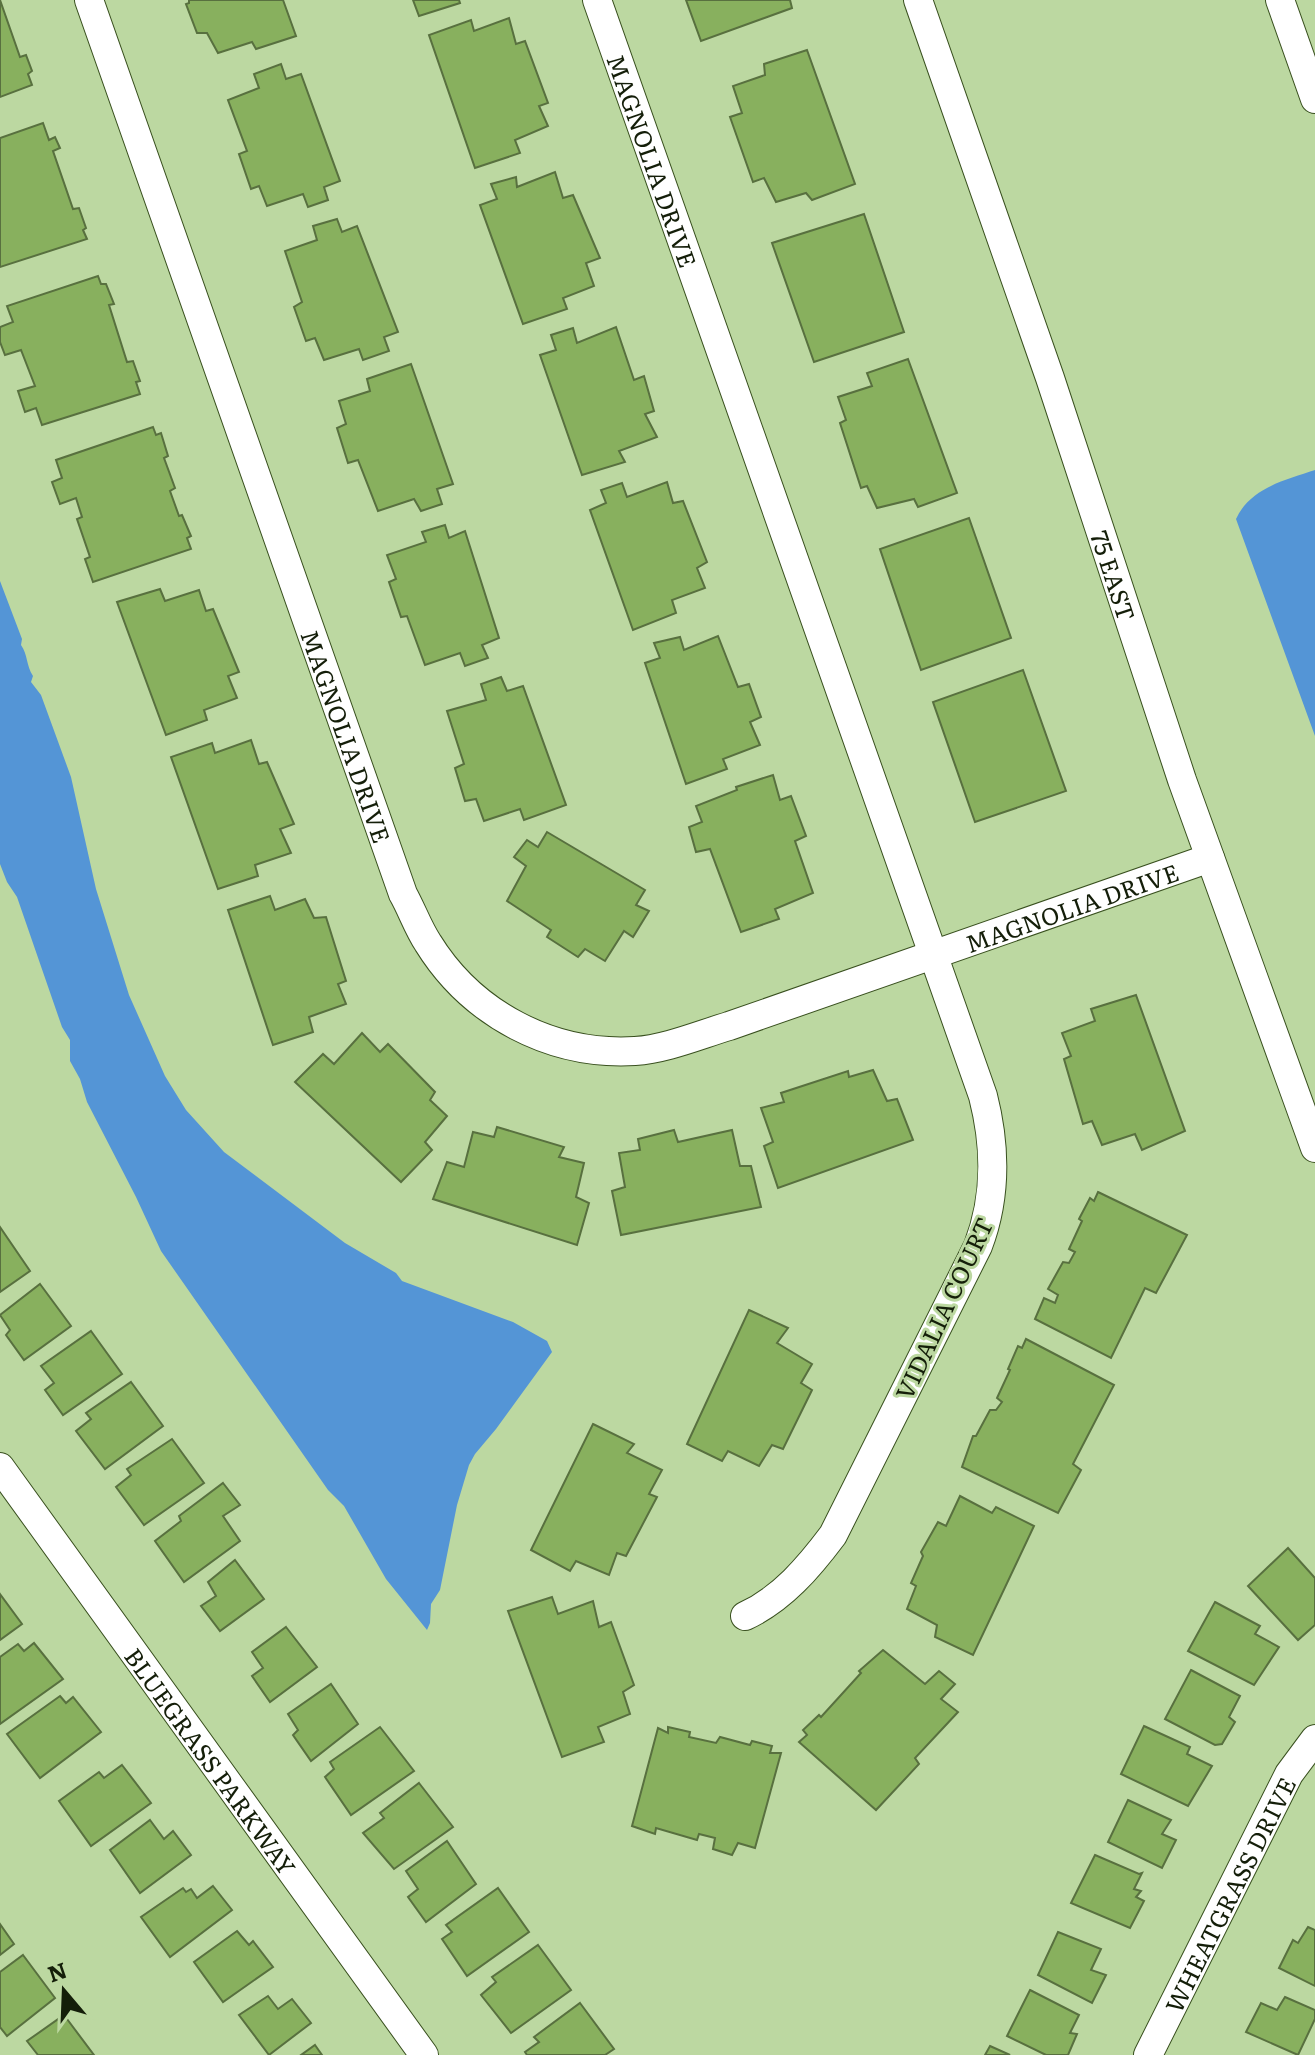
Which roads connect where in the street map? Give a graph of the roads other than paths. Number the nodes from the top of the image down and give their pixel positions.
1 (89, 0) edge
2 (597, 0) edge
3 (918, 0) edge
4 (1280, 0) edge
5 (1315, 99) edge
6 (1210, 858) junction
7 (933, 955) junction
8 (1315, 1148) edge
9 (0, 1467) edge
10 (745, 1616) dead end
11 (1315, 1739) edge
12 (424, 2055) edge
13 (1148, 2055) edge

1 - 7 street, MAGNOLIA DRIVE
2 - 7 street, MAGNOLIA DRIVE
3 - 6 street, 75 EAST
4 - 5 street
6 - 7 street, MAGNOLIA DRIVE
6 - 8 street, 75 EAST
7 - 10 street, VIDALIA COURT
9 - 12 street, BLUEGRASS PARKWAY
11 - 13 street, WHEATGRASS DRIVE

